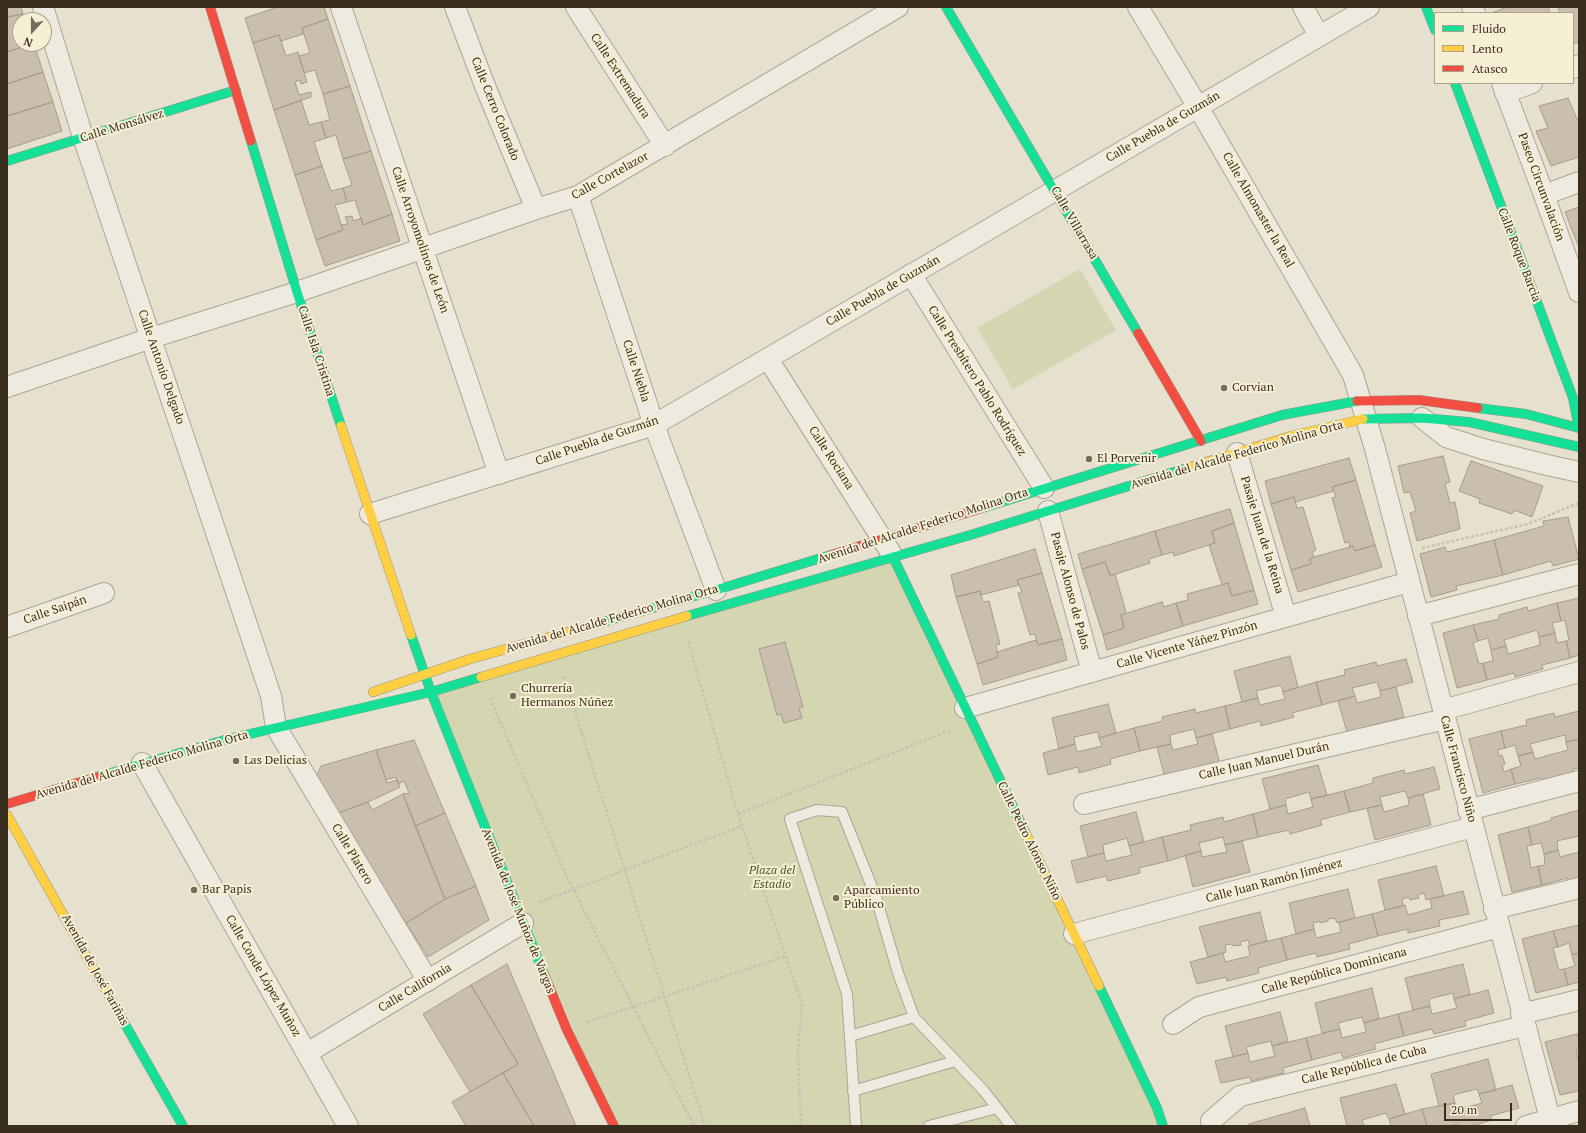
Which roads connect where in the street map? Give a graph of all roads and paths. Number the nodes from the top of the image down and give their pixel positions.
1 (43, 7) edge
2 (341, 7) edge
3 (455, 7) edge
4 (898, 7) edge
5 (946, 7) edge
6 (1138, 7) edge
7 (1303, 7) edge
8 (1369, 7) edge
9 (1426, 7) edge
10 (216, 9) edge
11 (583, 9) edge
12 (1434, 27) edge
13 (1319, 36) junction
14 (1455, 84) edge
15 (1526, 84) edge
16 (1504, 88) edge
17 (236, 90) junction
18 (1198, 107) junction
19 (83, 137) junction
20 (664, 146) junction
21 (7, 161) edge
22 (1579, 182) edge
23 (1055, 190) junction
24 (1544, 195) junction
25 (578, 196) junction
26 (536, 209) junction
27 (423, 249) junction
28 (910, 274) junction
29 (297, 292) junction
30 (1579, 292) edge
31 (151, 338) junction
32 (768, 358) junction
33 (7, 387) edge
34 (1364, 409) junction
35 (1422, 418) junction
36 (654, 425) junction
37 (1579, 428) edge
38 (1201, 441) junction
39 (1579, 447) edge
40 (1238, 453) junction
41 (1579, 472) edge
42 (499, 474) junction
43 (1044, 488) junction
44 (1579, 503) edge
45 (1048, 511) junction
46 (370, 514) junction
47 (883, 540) junction
48 (1422, 548) dead end
49 (893, 557) junction
50 (1579, 574) edge
51 (1409, 582) junction
52 (716, 590) junction
53 (104, 593) dead end
54 (1418, 616) junction
55 (1286, 617) junction
56 (7, 627) edge
57 (688, 641) dead end
58 (1092, 672) junction
59 (1579, 672) edge
60 (425, 675) junction
61 (564, 676) dead end
62 (431, 692) junction
63 (363, 696) dead end
64 (490, 698) dead end
65 (342, 704) dead end
66 (965, 708) junction
67 (1444, 714) junction
68 (276, 727) junction
69 (952, 730) dead end
70 (142, 763) junction
71 (1579, 781) edge
72 (7, 804) edge
73 (1084, 804) dead end
74 (738, 814) junction
75 (7, 815) edge
76 (1471, 818) junction
77 (742, 826) junction
78 (625, 870) junction
79 (1579, 888) edge
80 (574, 889) junction
81 (538, 902) dead end
82 (1497, 918) junction
83 (523, 923) junction
84 (1074, 934) junction
85 (786, 956) junction
86 (428, 981) junction
87 (665, 996) junction
88 (1579, 1000) edge
89 (634, 1007) junction
90 (914, 1016) junction
91 (1523, 1020) junction
92 (586, 1023) dead end
93 (1173, 1024) dead end
94 (850, 1036) junction
95 (307, 1053) junction
96 (955, 1061) junction
97 (853, 1091) junction
98 (997, 1108) junction
99 (1579, 1111) edge
100 (1550, 1119) junction
101 (1211, 1121) dead end
102 (183, 1126) edge
103 (348, 1126) edge
104 (614, 1126) edge
105 (694, 1126) edge
106 (705, 1126) edge
107 (802, 1126) edge
108 (856, 1126) edge
109 (929, 1126) edge
110 (1011, 1126) edge
111 (1163, 1126) edge
112 (1526, 1126) edge

1 - 19 street, Calle Antonio Delgado
2 - 27 street, Calle Arroyomolinos de León
3 - 26 street, Calle Cerro Colorado
4 - 20 street, Calle Cortelazor
5 - 23 street, Calle Villarrasa
6 - 18 street, Calle Almonaster la Real
7 - 13 street
8 - 13 street, Calle Puebla de Guzmán
9 - 12 street
10 - 17 street, Calle Isla Cristina
11 - 20 street, Calle Extremadura
13 - 18 street, Calle Puebla de Guzmán
14 - 37 street, Calle Roque Barcia
15 - 16 street
16 - 24 street, Paseo Circunvalación
17 - 19 street, Calle Monsálvez
17 - 29 street, Calle Isla Cristina
18 - 23 street, Calle Puebla de Guzmán
18 - 34 street, Calle Almonaster la Real
19 - 21 street, Calle Monsálvez
19 - 31 street, Calle Antonio Delgado
20 - 25 street, Calle Cortelazor
22 - 24 street
23 - 28 street, Calle Puebla de Guzmán
23 - 38 street, Calle Villarrasa
24 - 30 street, Paseo Circunvalación
25 - 26 street, Calle Cortelazor
25 - 36 street, Calle Niebla
26 - 27 street, Calle Cortelazor
27 - 29 street, Calle Cortelazor
27 - 42 street, Calle Arroyomolinos de León
28 - 32 street, Calle Puebla de Guzmán
28 - 43 street, Calle Presbítero Pablo Rodríguez
29 - 31 street, Calle Cortelazor
29 - 46 street, Calle Isla Cristina
31 - 33 street, Calle Cortelazor
31 - 68 street, Calle Antonio Delgado
32 - 36 street, Calle Puebla de Guzmán
32 - 47 street, Calle Rociana
34 - 35 street, Avenida del Alcalde Federico Molina Orta
34 - 37 street, Avenida del Alcalde Federico Molina Orta
34 - 38 street, Avenida del Alcalde Federico Molina Orta
34 - 40 street, Avenida del Alcalde Federico Molina Orta
34 - 51 street, Calle Francisco Niño
35 - 39 street, Avenida del Alcalde Federico Molina Orta
35 - 41 street
36 - 42 street, Calle Puebla de Guzmán
36 - 52 street, Calle Niebla
38 - 43 street, Avenida del Alcalde Federico Molina Orta
40 - 45 street, Avenida del Alcalde Federico Molina Orta
40 - 55 street, Pasaje Juan de la Reina
42 - 46 street, Calle Puebla de Guzmán
43 - 47 street, Avenida del Alcalde Federico Molina Orta
44 - 48 path
45 - 49 street, Avenida del Alcalde Federico Molina Orta
45 - 58 street, Pasaje Alonso de Palos
46 - 60 street, Calle Isla Cristina
47 - 49 street, Calle Rociana
47 - 52 street, Avenida del Alcalde Federico Molina Orta
49 - 62 street, Avenida del Alcalde Federico Molina Orta
49 - 66 street, Calle Pedro Alonso Niño
50 - 54 street
51 - 54 street, Calle Francisco Niño
51 - 55 street, Calle Vicente Yáñez Pinzón
52 - 60 street, Avenida del Alcalde Federico Molina Orta
53 - 56 street, Calle Saipán
54 - 67 street, Calle Francisco Niño
55 - 58 street, Calle Vicente Yáñez Pinzón
57 - 74 path
58 - 66 street, Calle Vicente Yáñez Pinzón
59 - 67 street, Calle Juan Manuel Durán
60 - 62 street, Calle Isla Cristina
60 - 63 street, Avenida del Alcalde Federico Molina Orta
61 - 78 path
62 - 68 street, Avenida del Alcalde Federico Molina Orta
62 - 83 street, Avenida de José Muñoz de Vargas
64 - 80 path
65 - 68 street, Avenida del Alcalde Federico Molina Orta
66 - 84 street, Calle Pedro Alonso Niño
67 - 73 street, Calle Juan Manuel Durán
67 - 76 street, Calle Francisco Niño
68 - 70 street, Avenida del Alcalde Federico Molina Orta
68 - 86 street, Calle Platero
69 - 74 path
70 - 72 street, Avenida del Alcalde Federico Molina Orta
70 - 95 street, Calle Conde López Muñoz
71 - 76 street, Calle Juan Ramón Jiménez
74 - 77 path
75 - 102 street, Avenida de José Fariñas
76 - 82 street, Calle Francisco Niño
76 - 84 street, Calle Juan Ramón Jiménez
77 - 78 path
77 - 85 path
78 - 80 path
78 - 87 path
79 - 82 street, Calle República Dominicana
80 - 81 path
80 - 89 path
82 - 91 street, Calle Francisco Niño
82 - 93 street, Calle República Dominicana
83 - 86 street, Calle California
83 - 104 street, Avenida de José Muñoz de Vargas
84 - 111 street, Calle Pedro Alonso Niño
85 - 87 path
85 - 107 path
86 - 95 street, Calle California
87 - 89 path
87 - 106 path
88 - 91 street, Calle República de Cuba
89 - 92 path
89 - 105 path
90 - 94 lane
90 - 94 lane
90 - 96 lane
91 - 100 street, Calle Francisco Niño
91 - 101 street, Calle República de Cuba
94 - 97 lane
95 - 103 street, Calle Conde López Muñoz
96 - 97 lane
96 - 98 lane
97 - 108 lane
98 - 109 lane
98 - 110 lane
99 - 100 street
100 - 112 street

